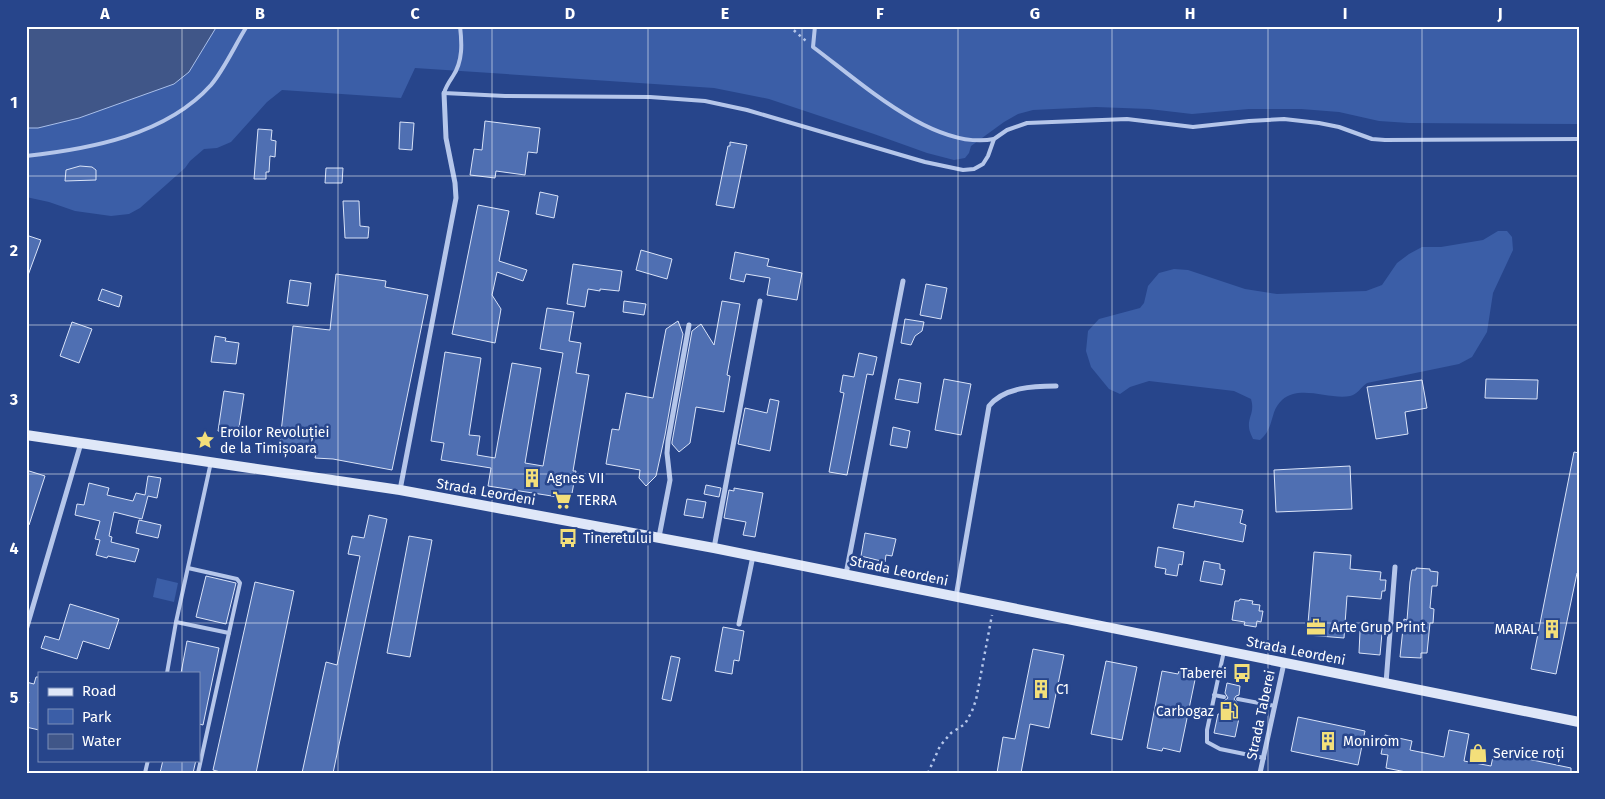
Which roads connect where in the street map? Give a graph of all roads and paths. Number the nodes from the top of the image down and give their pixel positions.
1 (247, 26) edge
2 (460, 26) edge
3 (789, 26) edge
4 (815, 26) edge
5 (813, 46) junction
6 (444, 93) junction
7 (994, 139) junction
8 (1579, 139) edge
9 (26, 156) edge
10 (903, 281) dead end
11 (760, 301) dead end
12 (689, 325) dead end
13 (1056, 386) dead end
14 (26, 435) edge
15 (80, 443) junction
16 (211, 462) junction
17 (400, 490) junction
18 (659, 537) junction
19 (714, 548) junction
20 (753, 556) junction
21 (1395, 566) dead end
22 (188, 568) junction
23 (846, 574) junction
24 (956, 597) junction
25 (994, 604) junction
26 (176, 622) junction
27 (739, 624) dead end
28 (26, 630) edge
29 (229, 633) junction
30 (1224, 651) junction
31 (1284, 663) junction
32 (167, 672) edge
33 (1386, 683) junction
34 (1214, 695) junction
35 (1224, 697) dead end
36 (1238, 700) dead end
37 (1275, 706) junction
38 (1579, 722) edge
39 (1264, 758) junction
40 (198, 773) edge
41 (928, 773) edge
42 (1260, 773) edge

1 - 9 lane
2 - 6 lane
3 - 5 path
4 - 5 lane
5 - 7 lane
6 - 7 lane
6 - 17 street
7 - 8 lane
10 - 23 street
11 - 19 street
12 - 18 street
13 - 24 street
14 - 15 main road, Strada Leordeni
15 - 16 main road, Strada Leordeni
15 - 28 street
16 - 17 main road, Strada Leordeni
16 - 22 lane
17 - 18 main road, Strada Leordeni
18 - 19 main road, Strada Leordeni
19 - 20 main road, Strada Leordeni
20 - 23 main road, Strada Leordeni
20 - 27 street
21 - 33 street
22 - 26 lane
22 - 29 lane
23 - 24 main road, Strada Leordeni
24 - 25 main road, Strada Leordeni
25 - 30 main road, Strada Leordeni
25 - 41 path
26 - 29 lane
26 - 32 lane
29 - 40 lane
30 - 31 main road, Strada Leordeni
30 - 34 lane
31 - 33 main road, Strada Leordeni
31 - 37 street, Strada Taberei
33 - 38 main road, Strada Leordeni
34 - 35 lane
34 - 39 lane
36 - 37 lane
37 - 39 street, Strada Taberei
39 - 42 street, Strada Taberei

